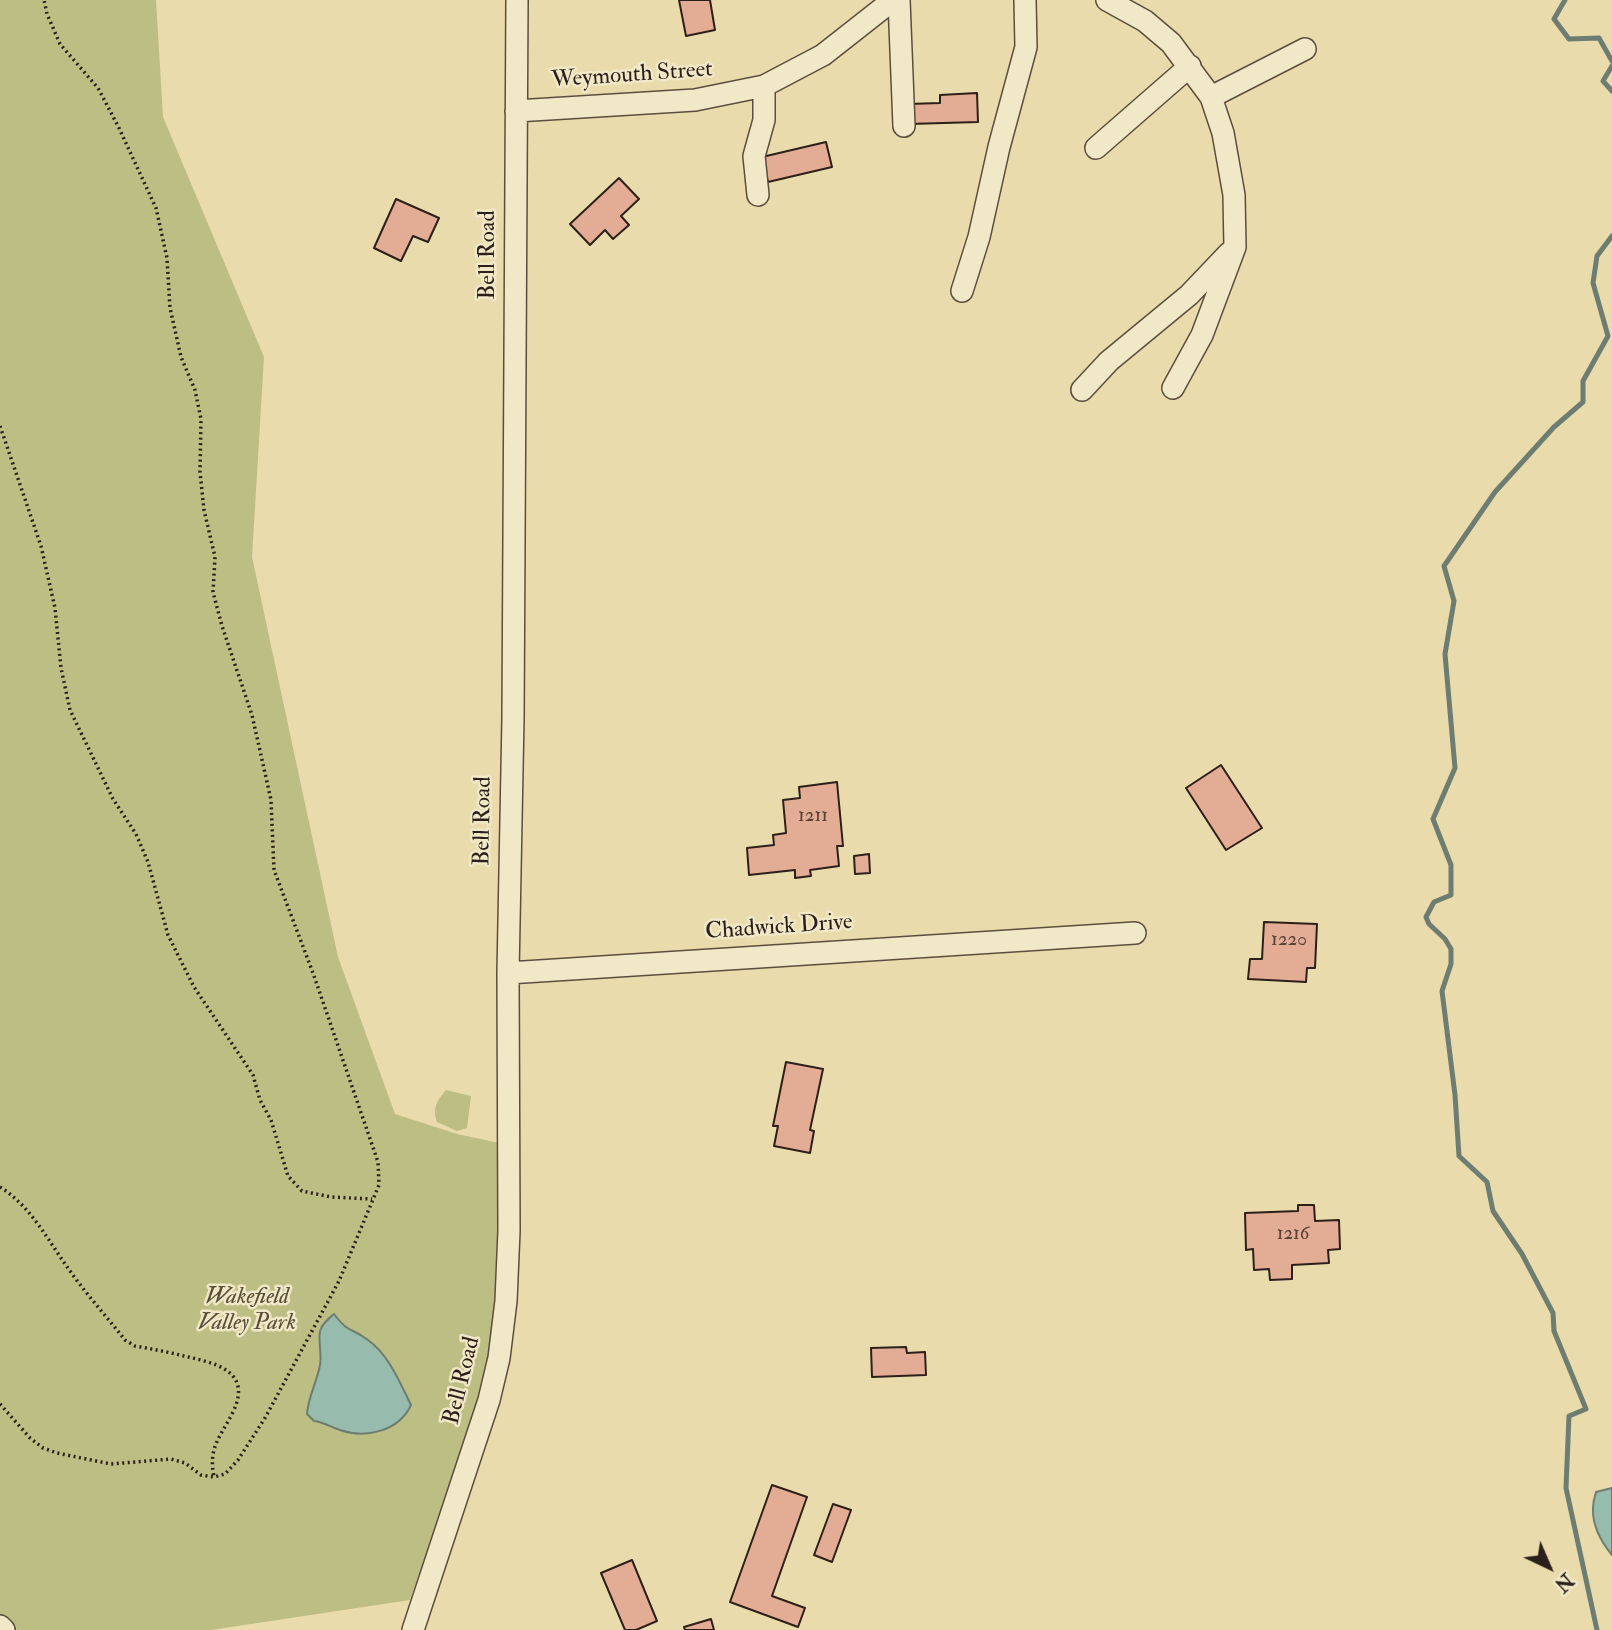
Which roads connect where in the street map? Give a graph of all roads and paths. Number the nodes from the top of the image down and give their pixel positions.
1 (44, 0) edge
2 (517, 0) edge
3 (893, 0) edge
4 (899, 0) edge
5 (1025, 0) edge
6 (1107, 0) edge
7 (1305, 49) dead end
8 (1190, 66) junction
9 (764, 86) junction
10 (1211, 97) junction
11 (516, 111) junction
12 (904, 126) dead end
13 (1096, 148) dead end
14 (758, 195) dead end
15 (1235, 247) junction
16 (962, 291) dead end
17 (1173, 388) dead end
18 (1082, 390) dead end
19 (0, 426) edge
20 (1135, 933) dead end
21 (508, 973) junction
22 (0, 1187) edge
23 (372, 1199) junction
24 (0, 1404) edge
25 (214, 1477) junction
26 (413, 1630) edge

1 - 23 path
2 - 11 street, Bell Road
3 - 9 street, Weymouth Street
4 - 12 street
5 - 16 street
6 - 8 street
7 - 10 street
8 - 10 street
8 - 13 street
9 - 11 street, Weymouth Street
9 - 14 street
10 - 15 street
11 - 21 street, Bell Road
15 - 17 street
15 - 18 street
19 - 23 path
20 - 21 street, Chadwick Drive
21 - 26 street, Bell Road
22 - 25 path
23 - 25 path
24 - 25 path

